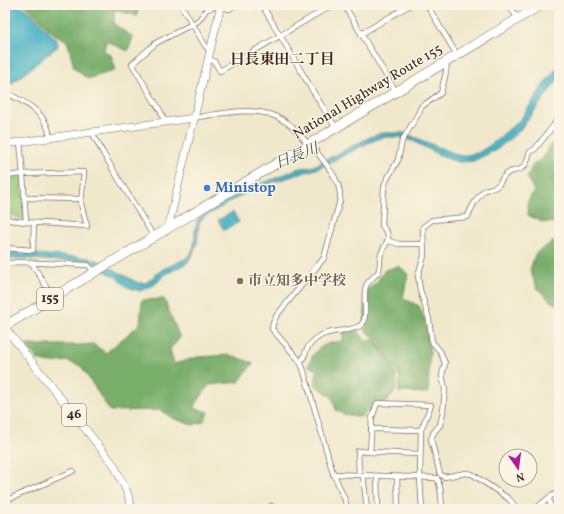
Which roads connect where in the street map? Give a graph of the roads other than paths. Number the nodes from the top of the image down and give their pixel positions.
1 (181, 5) edge
2 (234, 5) edge
3 (262, 5) edge
4 (332, 5) edge
5 (344, 5) edge
6 (410, 5) edge
7 (426, 5) edge
8 (510, 5) edge
9 (541, 5) edge
10 (221, 6) edge
11 (518, 19) junction
12 (192, 25) junction
13 (361, 34) junction
14 (280, 35) junction
15 (210, 50) junction
16 (457, 55) junction
17 (208, 59) junction
18 (447, 61) junction
19 (5, 92) edge
20 (396, 92) junction
21 (559, 116) edge
22 (194, 118) junction
23 (164, 121) junction
24 (336, 128) junction
25 (92, 132) junction
26 (50, 138) junction
27 (20, 142) junction
28 (310, 143) junction
29 (5, 144) edge
30 (23, 174) junction
31 (5, 176) edge
32 (24, 198) junction
33 (81, 199) junction
34 (5, 216) edge
35 (26, 222) junction
36 (34, 223) junction
37 (168, 228) junction
38 (154, 237) junction
39 (389, 241) junction
40 (423, 244) junction
41 (5, 248) edge
42 (31, 262) junction
43 (5, 264) edge
44 (95, 272) junction
45 (53, 297) junction
46 (5, 327) edge
47 (300, 362) junction
48 (371, 428) junction
49 (421, 430) junction
50 (370, 452) junction
51 (420, 454) junction
52 (73, 471) dead end
53 (334, 474) junction
54 (361, 475) junction
55 (377, 476) junction
56 (397, 477) junction
57 (420, 478) junction
58 (559, 493) edge
59 (548, 499) junction
60 (5, 500) edge
61 (398, 508) edge
62 (132, 509) edge
63 (347, 509) edge
64 (367, 509) edge
65 (378, 509) edge
66 (384, 509) edge
67 (422, 509) edge
68 (442, 509) edge
69 (518, 509) edge
70 (535, 509) edge
71 (551, 509) edge

1 - 12 street
2 - 10 street
3 - 14 street
4 - 14 street
5 - 13 street
6 - 13 street
7 - 16 street
8 - 11 street
9 - 11 highway, National Highway Route 155 / 155
10 - 12 street
10 - 15 street
11 - 16 highway, National Highway Route 155 / 155
12 - 15 street
12 - 23 street
13 - 20 street
14 - 17 street
14 - 24 street
15 - 17 street
16 - 18 highway, National Highway Route 155 / 155
17 - 22 street
18 - 20 highway, National Highway Route 155 / 155
18 - 39 street
19 - 26 street
20 - 24 highway, National Highway Route 155 / 155
21 - 40 street
22 - 23 street
22 - 28 street
22 - 37 street
23 - 25 street
24 - 28 highway, National Highway Route 155 / 155
25 - 26 street
25 - 38 street
26 - 27 street
27 - 29 street
27 - 30 street
28 - 37 highway, National Highway Route 155 / 155
28 - 47 street
30 - 31 street
30 - 32 street
30 - 33 street
32 - 33 street
32 - 35 street
33 - 36 street
34 - 35 street
35 - 36 street
36 - 41 street
37 - 38 highway, National Highway Route 155 / 155
38 - 44 highway, National Highway Route 155 / 155
39 - 40 street
39 - 47 street
40 - 69 street
42 - 43 street
42 - 44 street
42 - 45 street
44 - 45 highway, National Highway Route 155 / 155
45 - 46 highway, National Highway Route 155 / 155
46 - 62 street, 46
47 - 53 street
48 - 49 street
48 - 49 street
48 - 50 street
49 - 51 street
50 - 51 street
50 - 54 street
51 - 57 street
52 - 60 street
53 - 54 street
53 - 63 street
54 - 55 street
54 - 64 street
55 - 56 street
55 - 65 street
56 - 57 street
56 - 61 street
57 - 67 street
57 - 68 street
58 - 59 street
59 - 70 street
59 - 71 street
61 - 66 street

